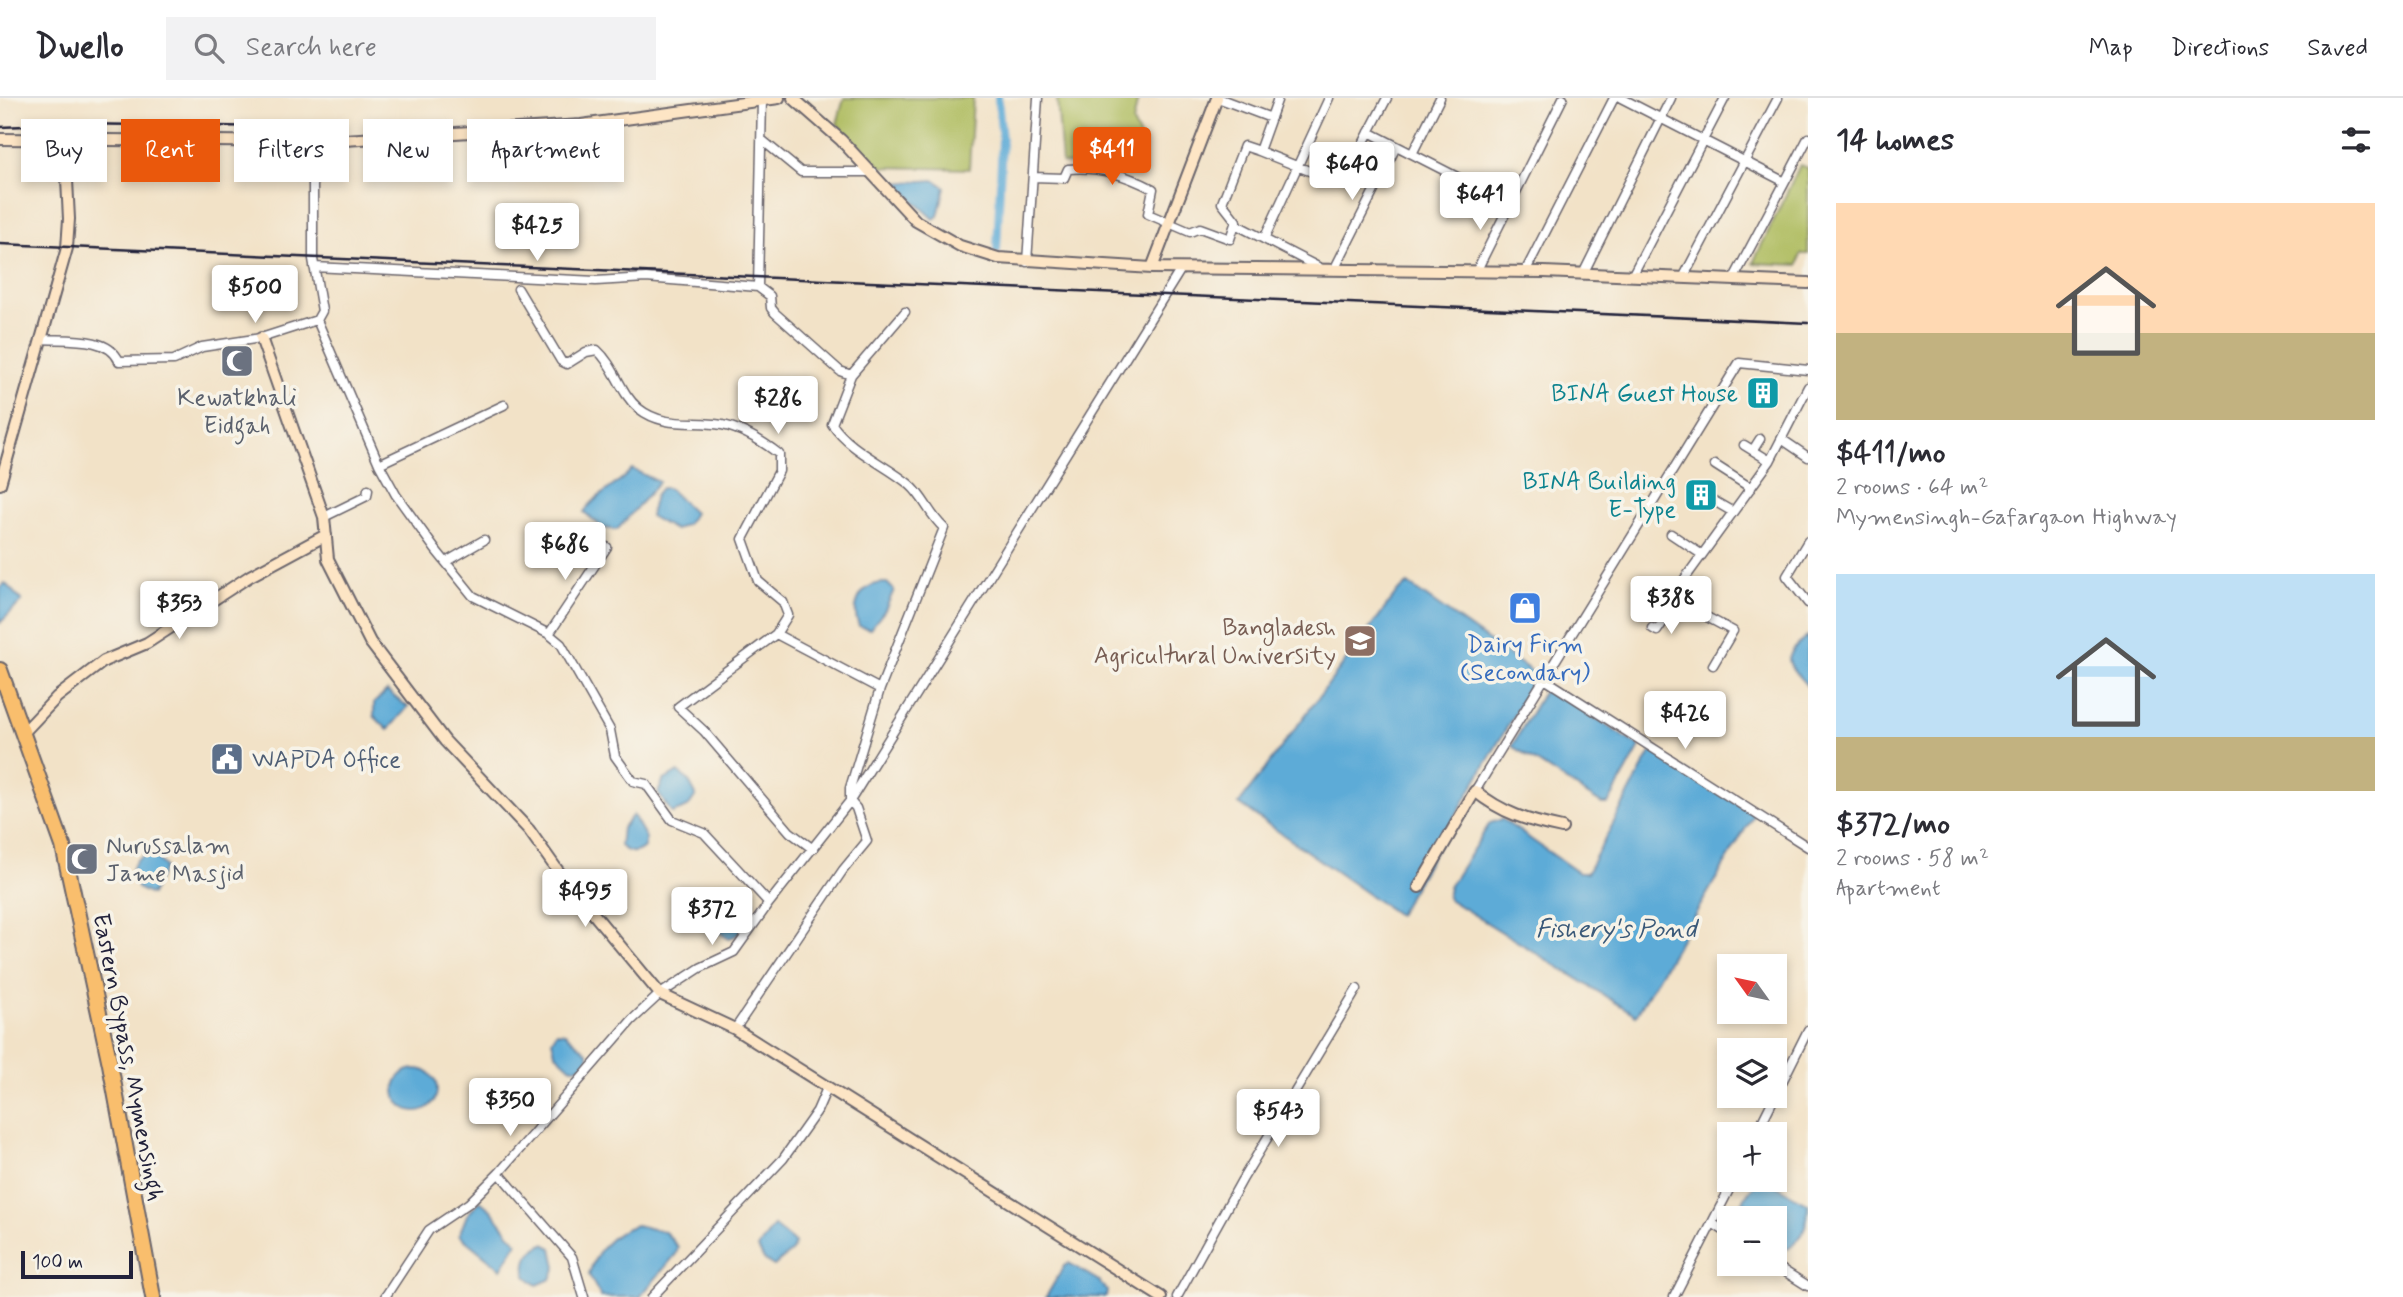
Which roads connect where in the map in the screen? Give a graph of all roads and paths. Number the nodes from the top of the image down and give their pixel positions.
1 (779, 98) edge
2 (793, 98) edge
3 (1038, 98) edge
4 (1217, 98) edge
5 (1278, 98) edge
6 (1329, 98) edge
7 (1387, 98) edge
8 (1440, 98) edge
9 (1563, 98) edge
10 (1614, 98) edge
11 (1621, 98) edge
12 (1671, 98) edge
13 (1725, 98) edge
14 (1778, 98) edge
15 (762, 100) junction
16 (1271, 118) junction
17 (1660, 118) junction
18 (1369, 132) junction
19 (1808, 138) edge
20 (0, 139) edge
21 (1703, 139) junction
22 (21, 140) edge
23 (349, 140) edge
24 (762, 140) junction
25 (107, 141) edge
26 (234, 142) edge
27 (1396, 147) junction
28 (1259, 151) junction
29 (1412, 155) junction
30 (1747, 162) junction
31 (1297, 166) junction
32 (873, 172) junction
33 (1033, 177) junction
34 (67, 182) edge
35 (311, 182) edge
36 (1785, 182) junction
37 (1510, 204) junction
38 (1169, 223) junction
39 (1235, 223) junction
40 (1264, 239) junction
41 (1027, 262) junction
42 (314, 267) junction
43 (1152, 268) junction
44 (1181, 269) junction
45 (1329, 270) junction
46 (1476, 272) junction
47 (1525, 272) junction
48 (1583, 274) junction
49 (1632, 276) junction
50 (1684, 278) junction
51 (1733, 280) junction
52 (1808, 284) edge
53 (758, 287) junction
54 (519, 289) dead end
55 (905, 312) dead end
56 (317, 320) junction
57 (261, 338) junction
58 (40, 339) junction
59 (1808, 370) edge
60 (851, 375) junction
61 (1808, 387) edge
62 (504, 405) dead end
63 (1760, 439) dead end
64 (1783, 440) junction
65 (1744, 445) dead end
66 (1753, 450) junction
67 (1808, 457) edge
68 (1770, 461) junction
69 (379, 464) junction
70 (1715, 465) dead end
71 (0, 484) edge
72 (1751, 488) junction
73 (368, 490) dead end
74 (1709, 498) dead end
75 (1733, 512) junction
76 (324, 517) junction
77 (1671, 534) dead end
78 (326, 535) junction
79 (484, 540) dead end
80 (1808, 541) edge
81 (607, 547) dead end
82 (1702, 554) junction
83 (446, 562) junction
84 (1677, 601) junction
85 (1808, 603) edge
86 (1653, 628) dead end
87 (549, 634) junction
88 (776, 634) junction
89 (1713, 665) dead end
90 (0, 670) edge
91 (1546, 680) junction
92 (880, 689) junction
93 (23, 733) junction
94 (1475, 791) junction
95 (850, 800) junction
96 (1562, 828) dead end
97 (1808, 847) edge
98 (813, 849) junction
99 (1419, 887) dead end
100 (769, 903) junction
101 (1357, 989) dead end
102 (660, 994) junction
103 (735, 1029) junction
104 (1808, 1030) edge
105 (827, 1088) junction
106 (1762, 1122) edge
107 (499, 1173) junction
108 (1728, 1192) edge
109 (1712, 1223) junction
110 (1717, 1226) edge
111 (1787, 1273) edge
112 (1808, 1286) edge
113 (153, 1297) edge
114 (386, 1297) edge
115 (584, 1297) edge
116 (652, 1297) edge
117 (1161, 1297) edge
118 (1177, 1297) edge
119 (1674, 1297) edge

1 - 15 street
2 - 32 street
3 - 33 street
4 - 16 street
4 - 38 street
5 - 16 street
6 - 31 street
7 - 18 street
8 - 29 street
9 - 37 street
10 - 47 street
11 - 17 street
12 - 17 street
13 - 21 street
14 - 30 street
15 - 23 street
15 - 24 street
16 - 28 street
17 - 21 street
17 - 48 street
18 - 27 street
18 - 31 street
19 - 36 street
20 - 22 street
21 - 30 street
21 - 49 street
24 - 32 street
24 - 53 street
25 - 26 street
27 - 29 street
27 - 45 street
28 - 31 street
28 - 39 street
29 - 37 street
30 - 36 street
30 - 50 street
31 - 40 street
32 - 41 street
33 - 38 street
33 - 41 street
34 - 58 street
35 - 42 street
36 - 51 street
37 - 46 street
38 - 39 street
38 - 43 street
39 - 40 street
40 - 45 street
41 - 43 street
42 - 53 street
42 - 56 street
43 - 44 street
44 - 45 street
44 - 95 street
45 - 46 street
46 - 47 street
47 - 48 street
48 - 49 street
49 - 50 street
50 - 51 street
51 - 52 street
53 - 60 street
54 - 88 street
55 - 60 street
56 - 57 street
56 - 69 street
57 - 58 street
57 - 76 street
58 - 71 street
59 - 91 street
60 - 92 street
61 - 64 street
62 - 69 street
63 - 66 street
64 - 67 street
64 - 68 street
65 - 66 street
66 - 68 street
68 - 72 street
69 - 83 street
70 - 72 street
72 - 75 street
73 - 76 street
74 - 75 street
75 - 82 street
76 - 78 street
77 - 82 street
78 - 93 street
78 - 102 street
79 - 83 street
80 - 85 street
81 - 87 street
82 - 84 street
83 - 87 street
84 - 86 street
84 - 89 street
87 - 100 street
88 - 92 street
88 - 98 street
90 - 93 highway, Eastern Bypass, Mymensingh
91 - 94 street
91 - 97 street
92 - 95 street
93 - 113 highway, Eastern Bypass, Mymensingh
94 - 96 street
94 - 99 street
95 - 98 street
95 - 103 street
98 - 100 street
100 - 102 street
101 - 118 street
102 - 103 street
102 - 107 street
103 - 105 street
104 - 106 street
105 - 116 street
105 - 117 street
107 - 114 street
107 - 115 street
108 - 109 street
109 - 110 street
109 - 119 street
111 - 112 street

